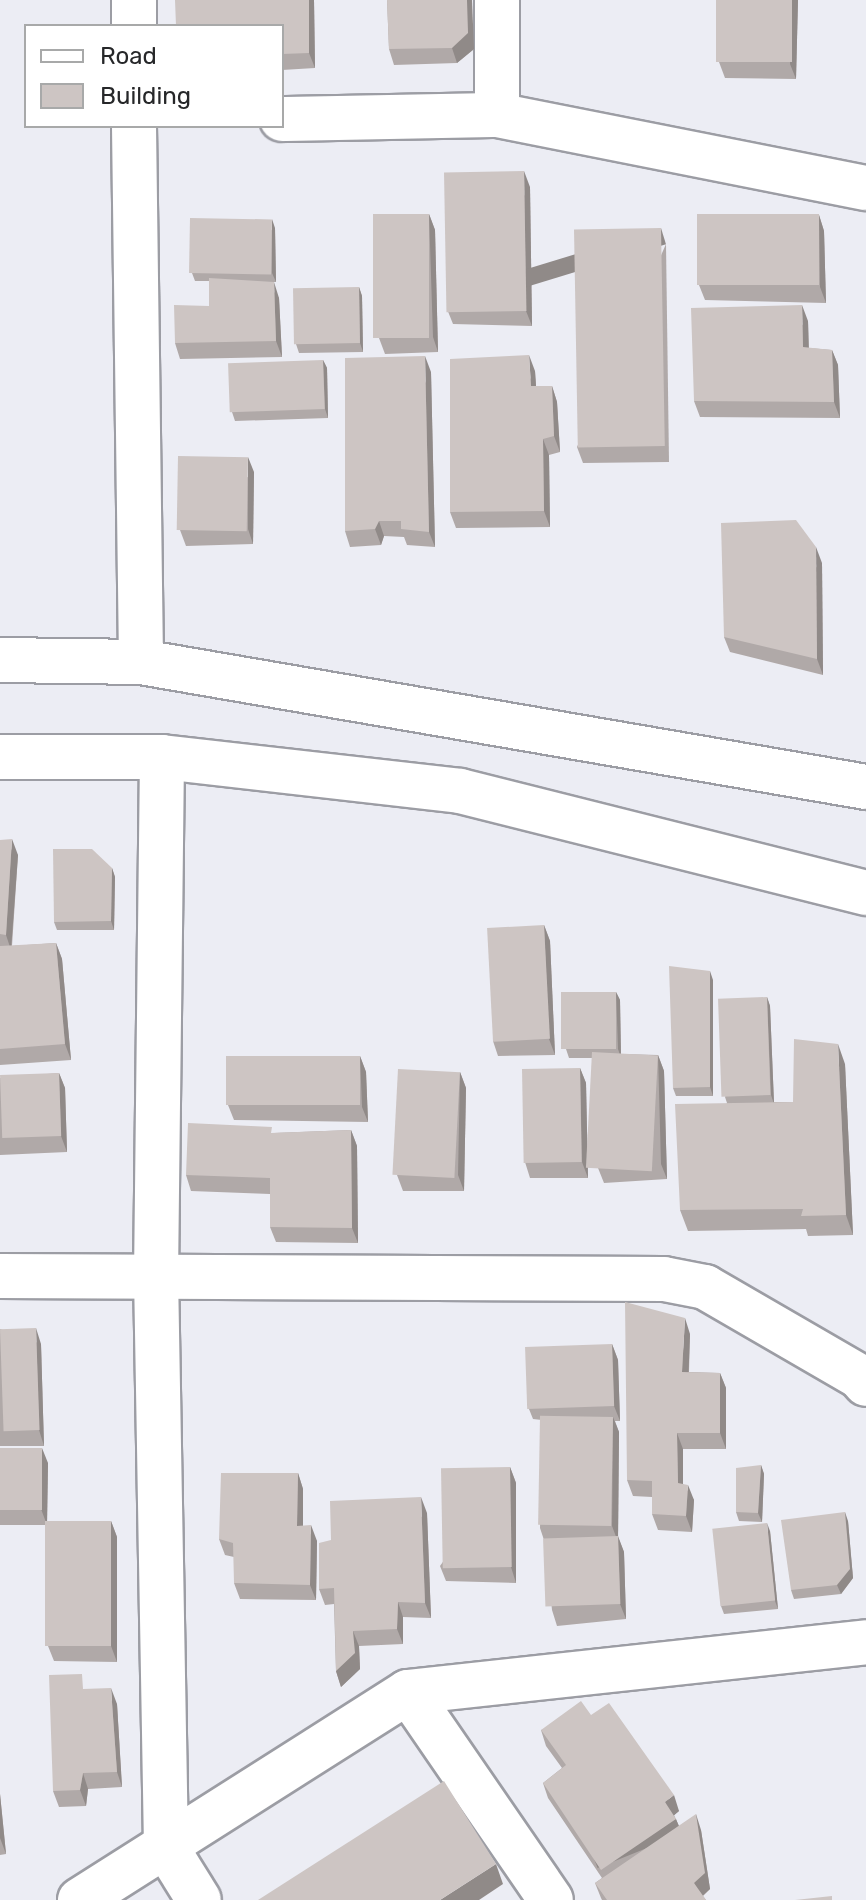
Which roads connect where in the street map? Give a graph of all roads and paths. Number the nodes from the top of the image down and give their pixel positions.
1 (134, 0) edge
2 (497, 0) edge
3 (134, 24) edge
4 (497, 115) junction
5 (284, 119) edge
6 (134, 128) edge
7 (866, 188) edge
8 (0, 660) edge
9 (141, 662) junction
10 (0, 757) edge
11 (162, 757) junction
12 (866, 787) edge
13 (866, 893) edge
14 (156, 1274) junction
15 (0, 1276) edge
16 (866, 1384) edge
17 (866, 1642) edge
18 (408, 1692) junction
19 (166, 1847) junction
20 (80, 1900) edge
21 (199, 1900) edge
22 (551, 1900) edge

1 - 3 street
2 - 4 street
4 - 5 street
4 - 7 street
6 - 9 street
8 - 9 street
9 - 12 street
10 - 11 street
11 - 13 street
11 - 14 street
14 - 15 street
14 - 16 street
14 - 19 street
17 - 18 street
18 - 19 street
18 - 22 street
19 - 20 street
19 - 21 street

